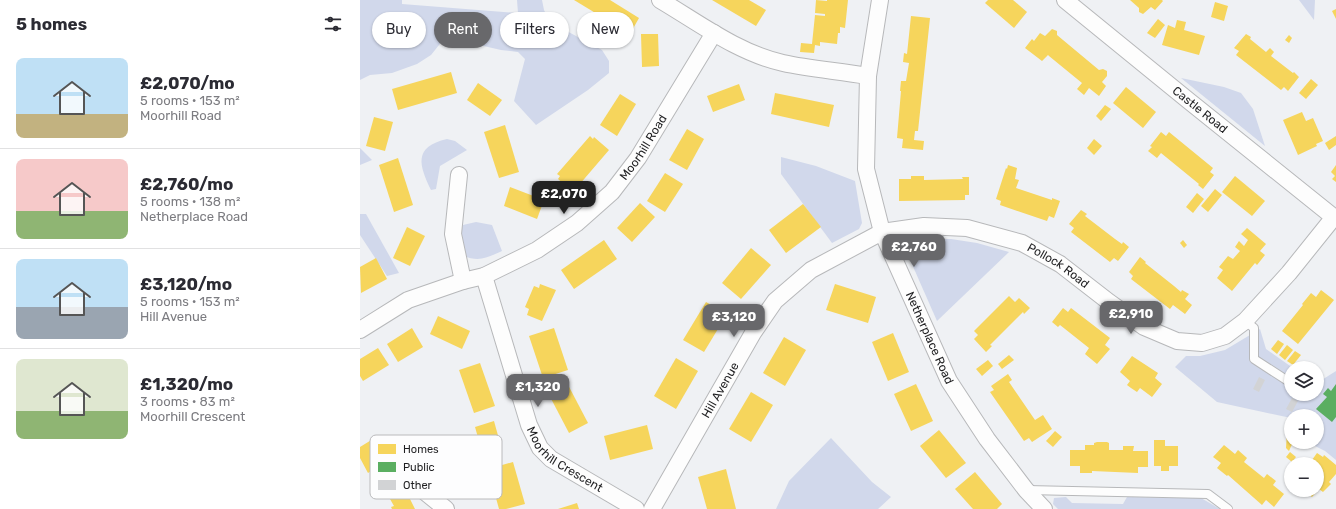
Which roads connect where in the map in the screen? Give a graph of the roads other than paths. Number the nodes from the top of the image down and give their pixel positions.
1 (660, 0) edge
2 (880, 0) edge
3 (1065, 0) edge
4 (714, 33) junction
5 (868, 76) junction
6 (458, 175) dead end
7 (1335, 218) edge
8 (882, 232) junction
9 (484, 276) junction
10 (463, 281) junction
11 (1245, 321) junction
12 (360, 330) edge
13 (1284, 378) edge
14 (1026, 490) junction
15 (434, 499) edge
16 (446, 509) edge
17 (636, 509) edge
18 (652, 509) edge
19 (1044, 509) edge
20 (1228, 509) edge

1 - 4 street
2 - 5 street, Netherplace Road
3 - 7 street, Castle Road
4 - 5 street
4 - 9 street, Moorhill Road
5 - 8 street, Netherplace Road
6 - 10 street
7 - 11 street, Pollock Road
8 - 11 street, Pollock Road
8 - 14 street, Netherplace Road
8 - 18 street, Hill Avenue
9 - 10 street, Moorhill Road
9 - 17 street, Moorhill Crescent
10 - 12 street, Moorhill Road
11 - 13 lane
14 - 19 street, Netherplace Road
14 - 20 lane
15 - 16 street

